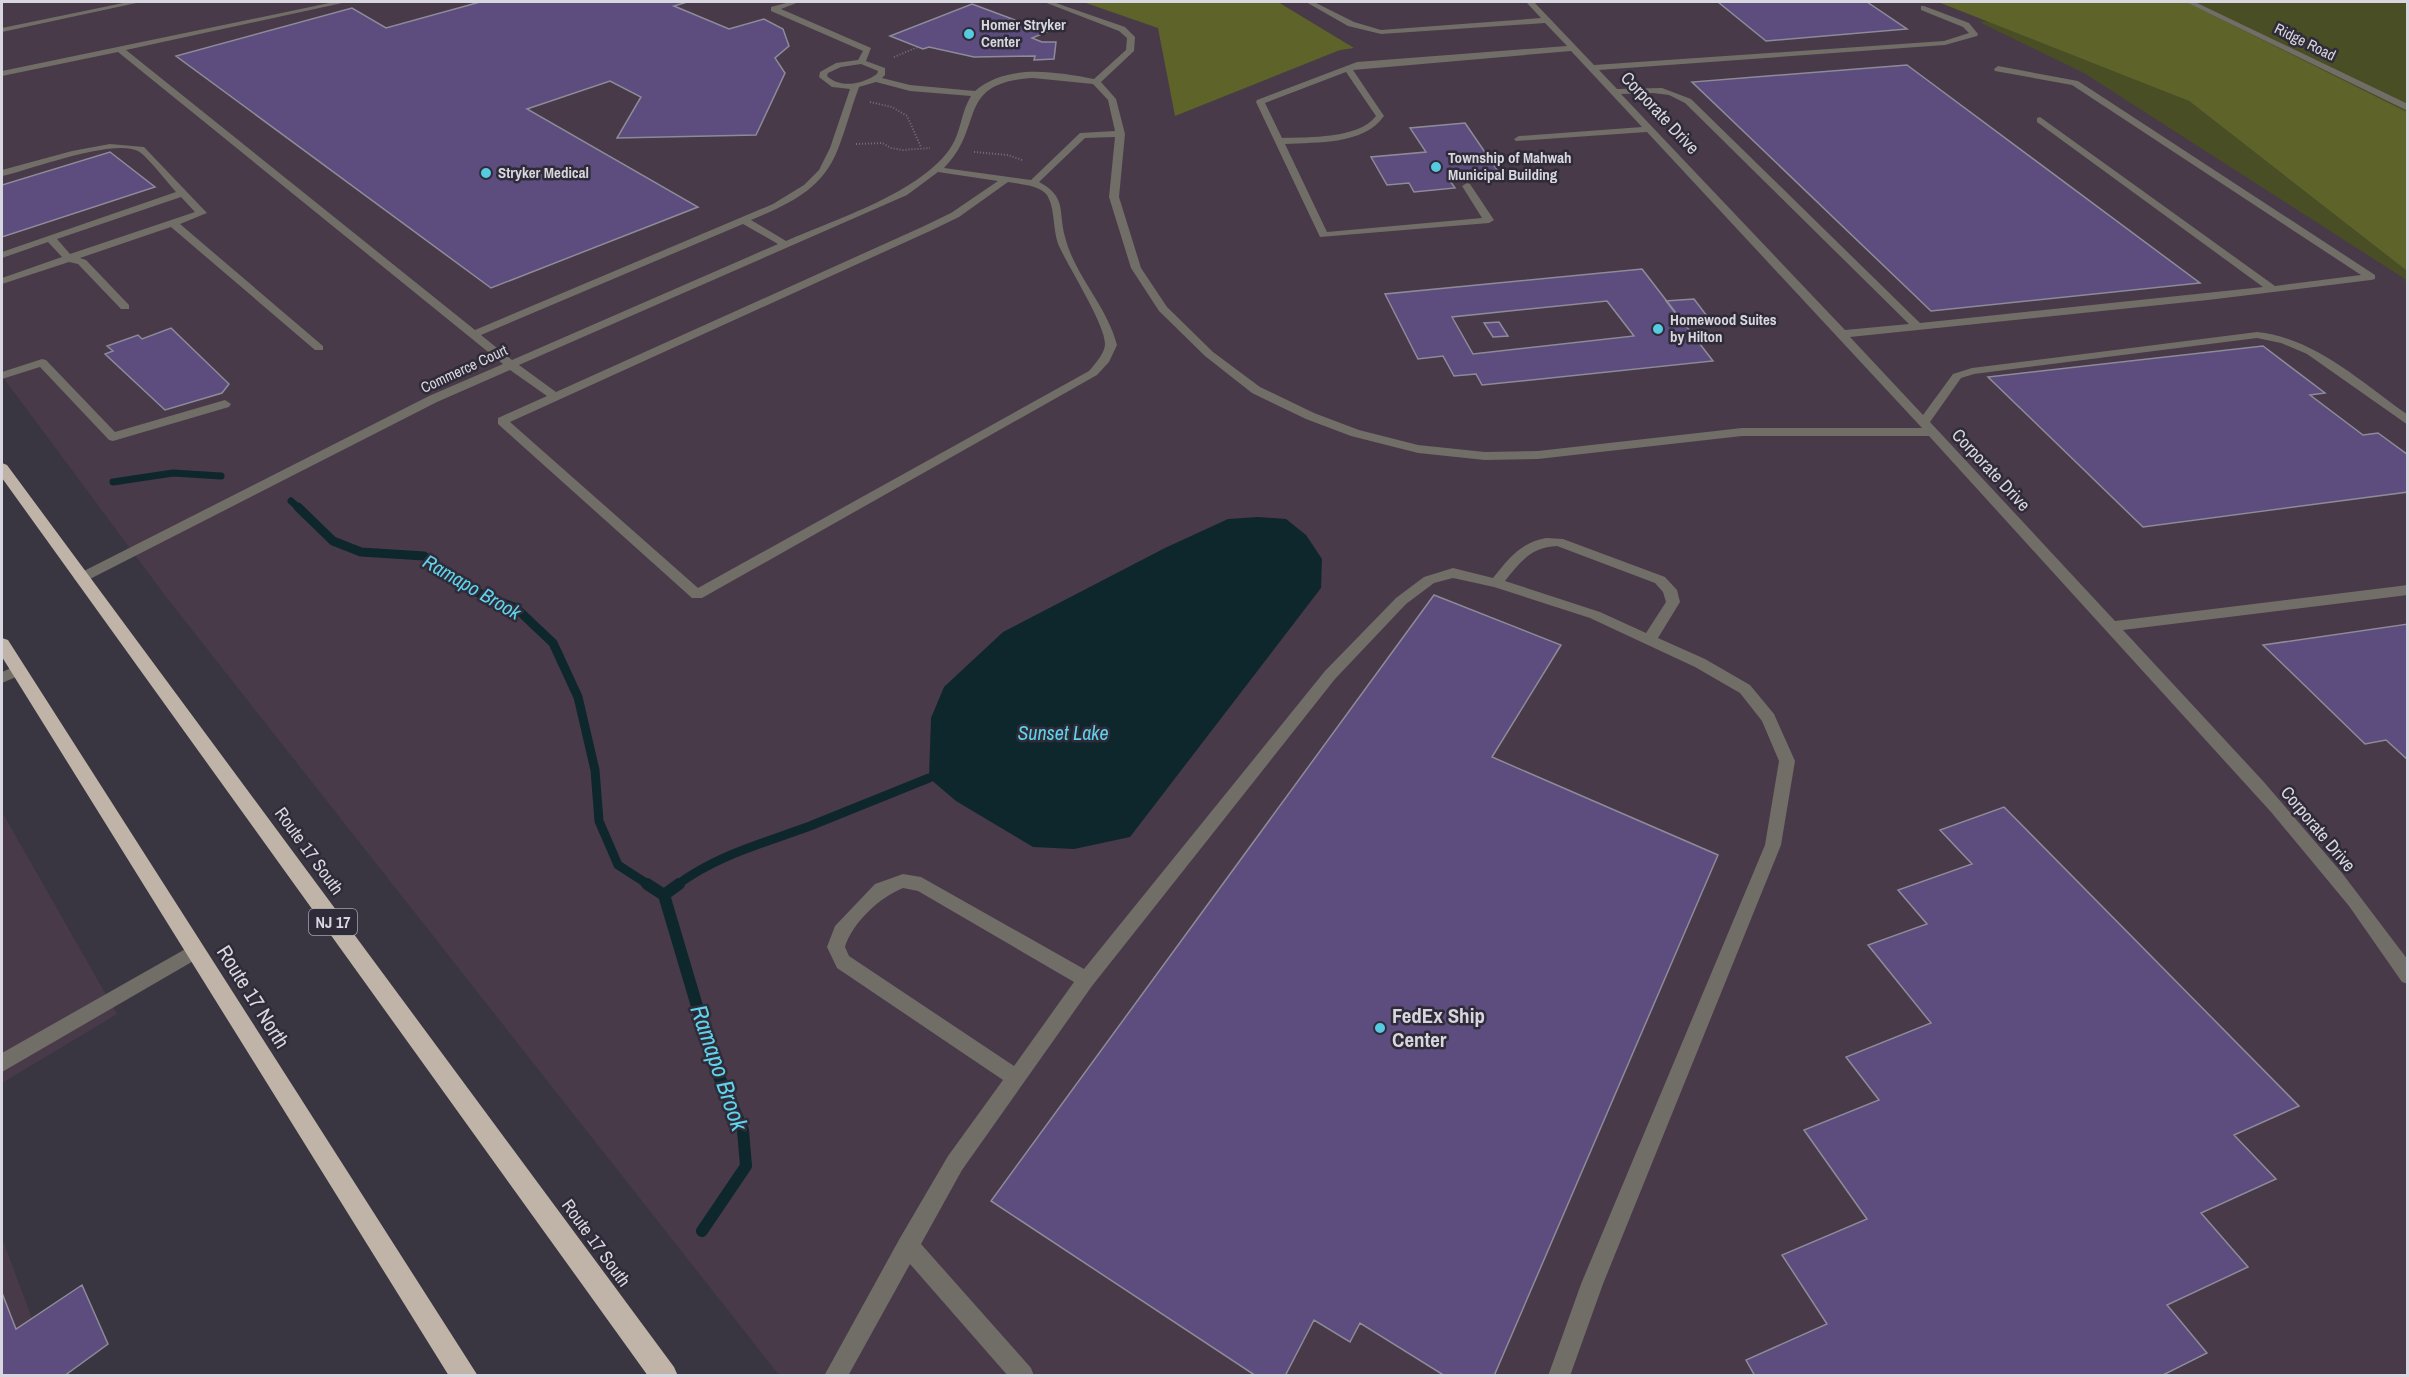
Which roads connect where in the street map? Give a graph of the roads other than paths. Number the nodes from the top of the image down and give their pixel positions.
1 (92, 2) edge
2 (137, 2) edge
3 (342, 2) edge
4 (796, 2) edge
5 (1047, 2) edge
6 (1309, 2) edge
7 (1530, 2) edge
8 (2190, 2) edge
9 (1924, 8) dead end
10 (90, 11) junction
11 (1548, 20) junction
12 (2, 30) edge
13 (1575, 48) junction
14 (119, 49) junction
15 (861, 62) junction
16 (1593, 68) junction
17 (1347, 69) junction
18 (1998, 69) dead end
19 (2, 74) edge
20 (876, 80) junction
21 (1096, 82) junction
22 (856, 85) junction
23 (1615, 92) junction
24 (977, 94) junction
25 (2408, 108) edge
26 (2040, 120) dead end
27 (1650, 129) junction
28 (1120, 134) junction
29 (1519, 139) dead end
30 (1279, 141) junction
31 (934, 169) junction
32 (2, 172) edge
33 (1007, 179) junction
34 (1034, 183) junction
35 (1467, 186) dead end
36 (182, 193) junction
37 (745, 221) junction
38 (173, 223) junction
39 (50, 238) junction
40 (786, 245) junction
41 (2, 255) edge
42 (68, 258) junction
43 (2, 281) edge
44 (2273, 289) junction
45 (125, 307) dead end
46 (1917, 326) junction
47 (1842, 334) junction
48 (473, 335) junction
49 (319, 348) dead end
50 (510, 364) junction
51 (2, 376) edge
52 (555, 397) junction
53 (225, 404) dead end
54 (2408, 421) edge
55 (1927, 428) junction
56 (2, 468) edge
57 (81, 578) junction
58 (1496, 583) junction
59 (2408, 590) edge
60 (2111, 627) junction
61 (1649, 640) junction
62 (2, 644) edge
63 (10, 674) edge
64 (196, 951) junction
65 (2408, 976) edge
66 (1086, 980) junction
67 (2, 1063) edge
68 (1017, 1078) junction
69 (907, 1245) junction
70 (465, 1376) edge
71 (665, 1376) edge
72 (835, 1376) edge
73 (1023, 1376) edge
74 (1558, 1376) edge

1 - 10 street
2 - 10 street
3 - 14 street
4 - 15 street
5 - 21 street
6 - 11 street
7 - 11 street, Corporate Drive
8 - 25 street, Ridge Road
9 - 16 street
10 - 12 street
11 - 13 street, Corporate Drive
13 - 16 street, Corporate Drive
13 - 17 street
14 - 19 street
14 - 48 street
15 - 20 street
15 - 22 street
16 - 23 street, Corporate Drive
17 - 30 street
17 - 30 street
18 - 44 street
20 - 22 street
20 - 24 street
21 - 24 street
21 - 28 street
22 - 37 street
23 - 27 street, Corporate Drive
23 - 46 street
24 - 31 street, Commerce Court
26 - 44 street
27 - 29 street
27 - 47 street, Corporate Drive
28 - 34 street
28 - 55 street
30 - 35 street
31 - 33 street
31 - 40 street, Commerce Court
32 - 36 street
33 - 34 street
33 - 52 street
34 - 52 street
36 - 38 street
36 - 39 street
37 - 40 street
37 - 48 street
38 - 42 street
38 - 49 street
39 - 41 street
39 - 42 street
40 - 50 street, Commerce Court
42 - 43 street
42 - 45 street
44 - 46 street
46 - 47 street
47 - 55 street, Corporate Drive
48 - 50 street
50 - 52 street
50 - 57 street, Commerce Court
51 - 53 street
54 - 55 street
55 - 60 street, Corporate Drive
56 - 57 highway, Route 17 South / NJ 17
57 - 71 highway, Route 17 South / NJ 17
58 - 61 street
58 - 61 street
58 - 66 street
59 - 60 street
60 - 65 street, Corporate Drive
61 - 74 street
62 - 63 highway, Route 17 North
63 - 64 highway, Route 17 North
64 - 67 street
64 - 70 highway, Route 17 North
66 - 68 street
66 - 68 street
68 - 69 street
69 - 72 street
69 - 73 street

